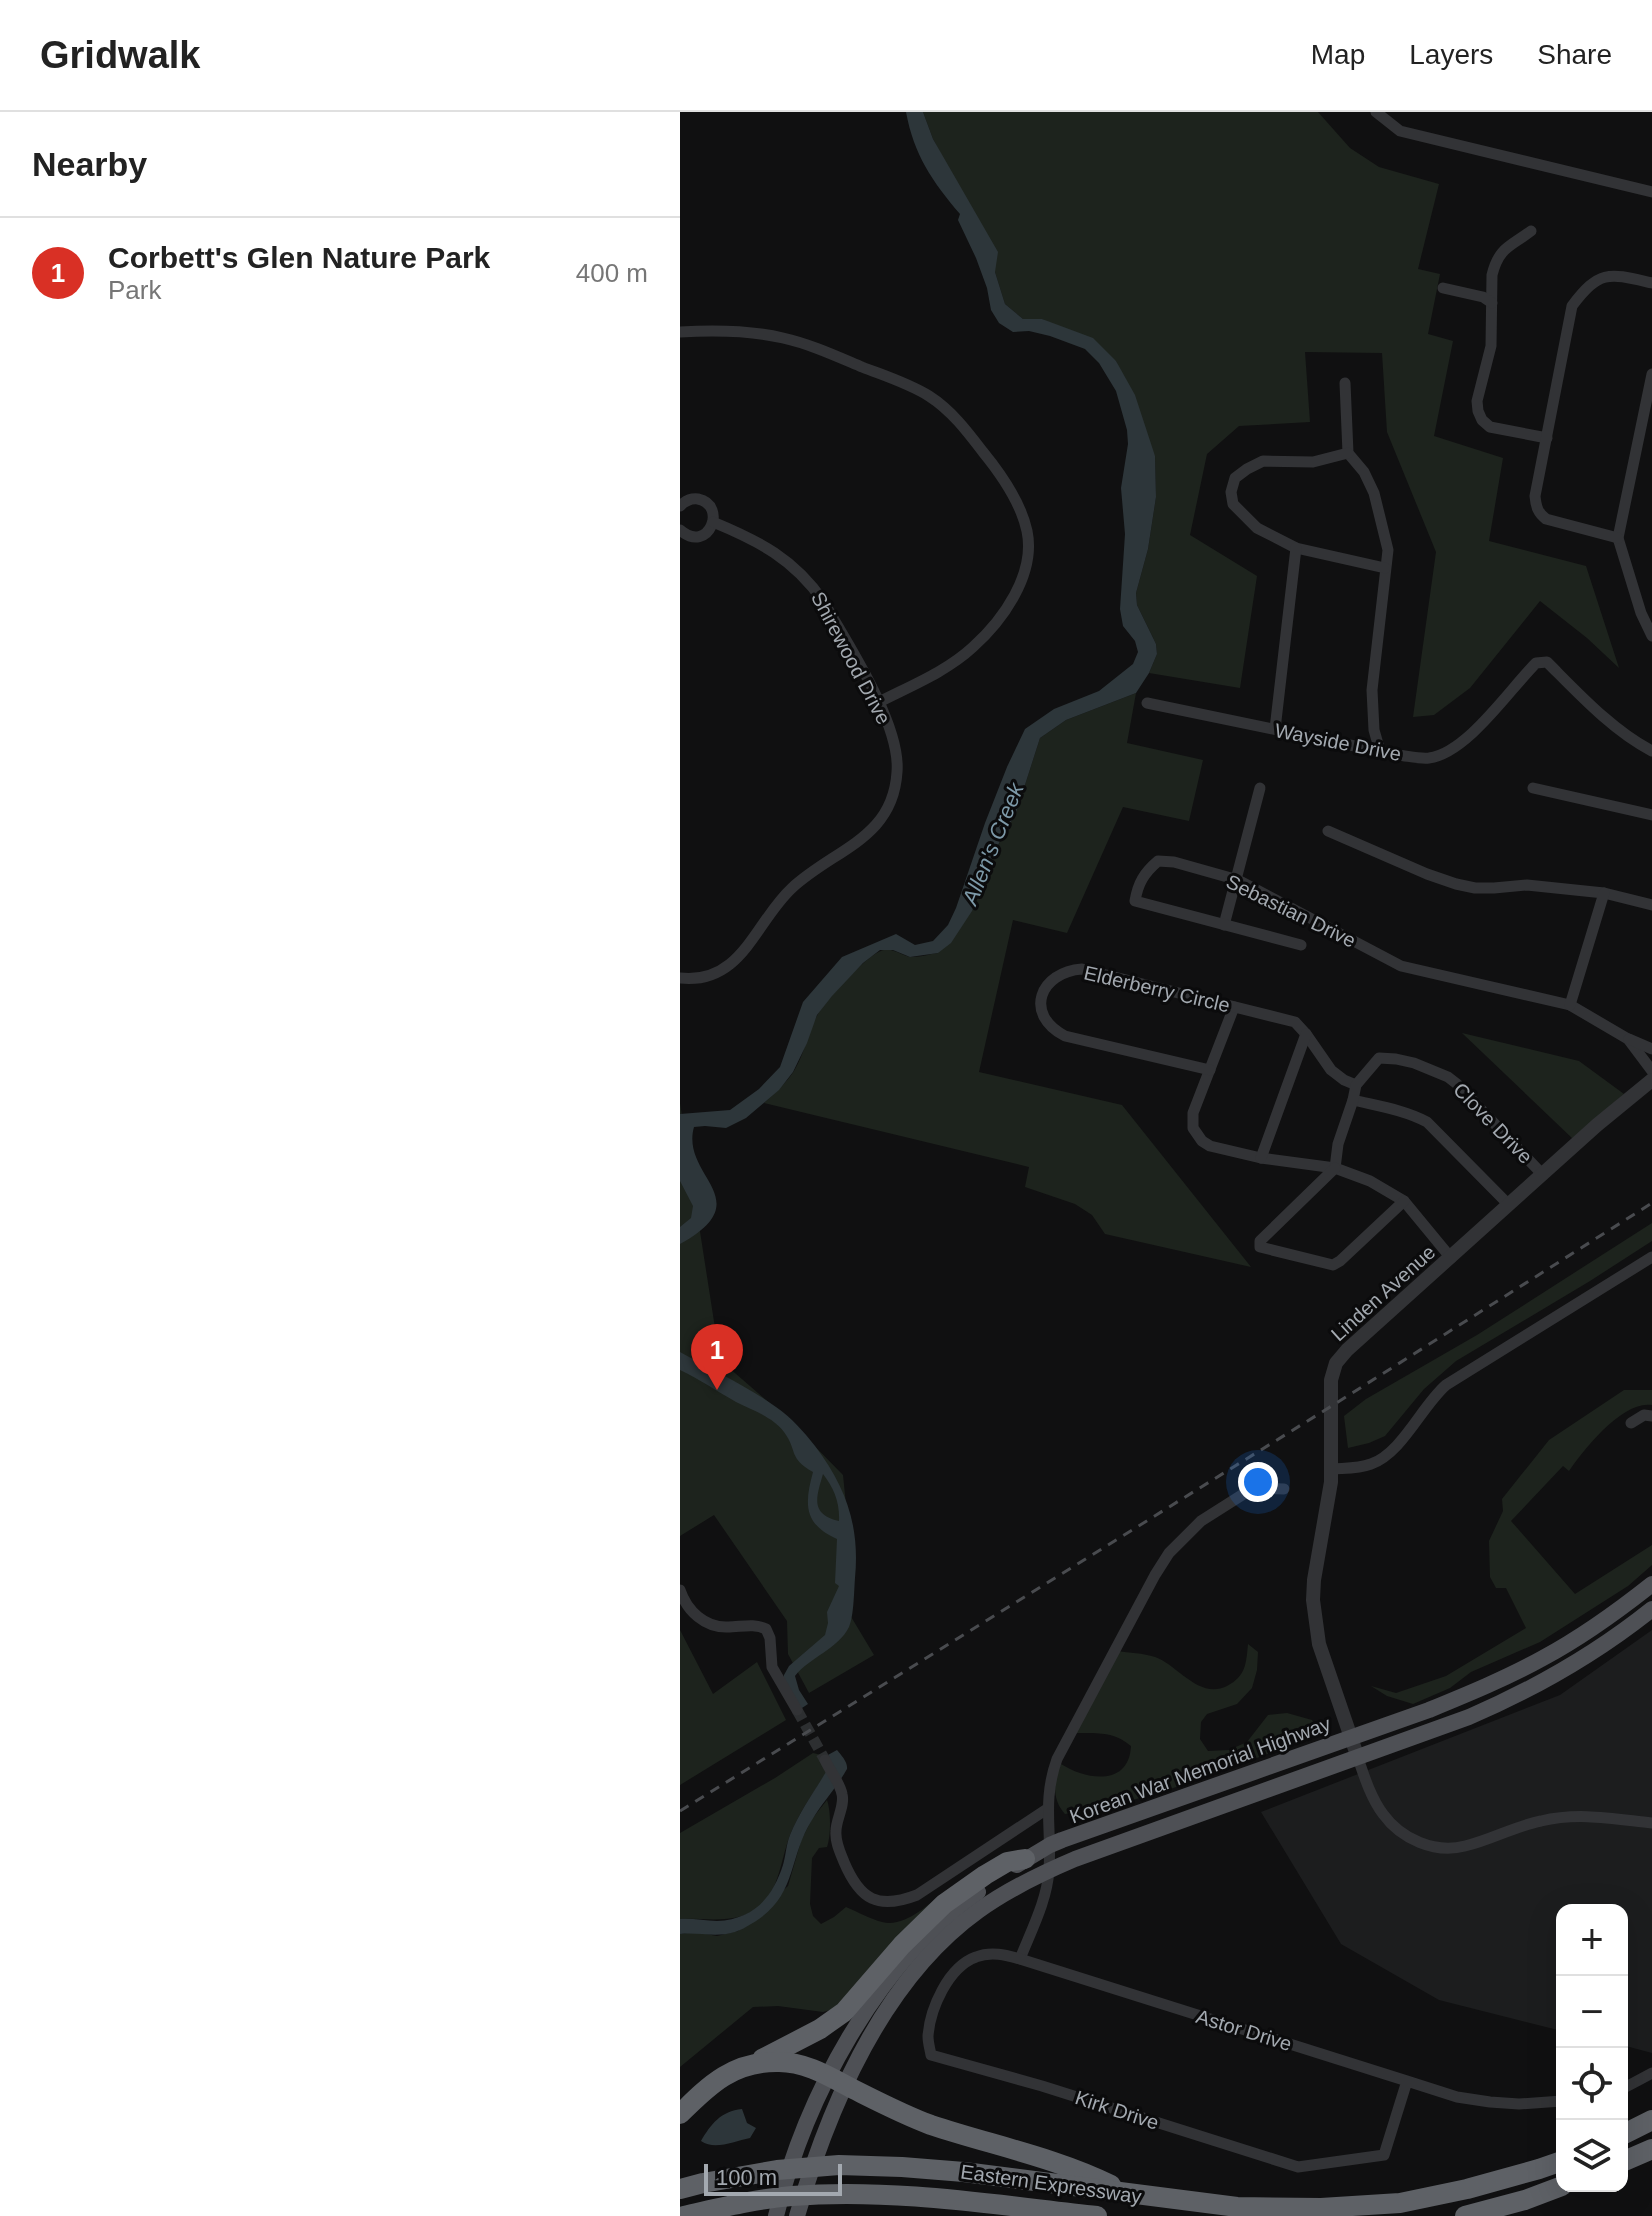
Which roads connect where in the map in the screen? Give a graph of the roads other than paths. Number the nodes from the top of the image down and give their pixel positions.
1 (1376, 112) edge
2 (1652, 192) edge
3 (1531, 231) dead end
4 (1652, 283) edge
5 (1443, 288) dead end
6 (1492, 303) junction
7 (680, 332) edge
8 (1652, 374) edge
9 (1345, 383) dead end
10 (1547, 438) junction
11 (1348, 453) junction
12 (680, 506) edge
13 (713, 522) junction
14 (680, 530) edge
15 (1618, 538) junction
16 (1296, 548) junction
17 (1385, 568) junction
18 (1652, 636) edge
19 (879, 702) junction
20 (1147, 703) dead end
21 (1275, 729) junction
22 (1380, 751) junction
23 (1652, 751) edge
24 (1260, 788) dead end
25 (1533, 788) dead end
26 (1652, 815) edge
27 (1328, 831) dead end
28 (1238, 880) junction
29 (1604, 893) junction
30 (1652, 905) edge
31 (1224, 925) junction
32 (1301, 945) dead end
33 (680, 978) edge
34 (1570, 1005) junction
35 (1234, 1007) junction
36 (1306, 1034) junction
37 (1628, 1039) junction
38 (1652, 1049) edge
39 (1210, 1070) junction
40 (1652, 1071) edge
41 (1652, 1080) edge
42 (1356, 1085) junction
43 (1353, 1100) junction
44 (1261, 1158) junction
45 (1335, 1168) junction
46 (1543, 1175) junction
47 (1404, 1201) junction
48 (1509, 1205) junction
49 (1652, 1257) edge
50 (1451, 1258) junction
51 (1652, 1416) edge
52 (1631, 1423) dead end
53 (1332, 1469) junction
54 (1284, 1489) dead end
55 (1652, 1584) edge
56 (680, 1590) edge
57 (1652, 1609) edge
58 (797, 1710) tunnel mouth
59 (1351, 1738) junction
60 (1358, 1758) junction
61 (827, 1763) tunnel mouth
62 (1047, 1809) junction
63 (1652, 1823) edge
64 (1050, 1845) junction
65 (1025, 1859) junction
66 (1049, 1871) junction
67 (1020, 1959) junction
68 (753, 2064) junction
69 (1652, 2073) edge
70 (836, 2080) junction
71 (1407, 2081) junction
72 (1628, 2085) edge
73 (1556, 2101) edge
74 (680, 2114) edge
75 (1652, 2120) edge
76 (1628, 2132) edge
77 (1652, 2149) edge
78 (1628, 2159) edge
79 (1556, 2163) edge
80 (1556, 2188) edge
81 (680, 2189) edge
82 (1132, 2195) junction
83 (798, 2211) edge
84 (777, 2212) edge
85 (684, 2216) edge
86 (1097, 2216) edge
87 (1465, 2216) edge

1 - 2 street
3 - 6 street
4 - 10 street
5 - 6 street
6 - 10 street
7 - 19 street
8 - 15 street
9 - 11 street
10 - 15 street
11 - 16 street
11 - 17 street
12 - 13 street, Shirewood Drive
13 - 14 street
13 - 19 street, Shirewood Drive
15 - 18 street
16 - 17 street
16 - 21 street
17 - 22 street
19 - 33 street, Shirewood Drive
20 - 21 street, Wayside Drive
21 - 22 street, Wayside Drive
22 - 23 street, Wayside Drive
24 - 28 street
25 - 26 street
27 - 29 street
28 - 31 street
28 - 31 street, Sebastian Drive
28 - 34 street, Sebastian Drive
29 - 30 street
29 - 34 street
31 - 32 street, Sebastian Drive
34 - 37 street, Sebastian Drive
35 - 36 street, Elderberry Circle
35 - 39 street
35 - 39 street, Elderberry Circle
36 - 42 street, Elderberry Circle
36 - 44 street
37 - 38 street, Sebastian Drive
37 - 40 street, Sebastian Drive
39 - 44 street
41 - 46 street, Linden Avenue
42 - 43 street
42 - 46 street, Clove Drive
43 - 45 street
43 - 48 street
44 - 45 street
45 - 47 street
45 - 47 street
46 - 48 street, Linden Avenue
47 - 50 street
48 - 50 street, Linden Avenue
49 - 53 street
50 - 53 street, Linden Avenue
51 - 52 street
53 - 59 street, Linden Avenue
54 - 62 street
55 - 59 main road, Korean War Memorial Highway
56 - 58 street
57 - 60 main road, Korean War Memorial Highway
59 - 60 street, Linden Avenue
59 - 64 main road, Korean War Memorial Highway
60 - 63 street
60 - 66 main road, Korean War Memorial Highway
61 - 62 street
62 - 64 street
64 - 65 main road, Korean War Memorial Highway
64 - 66 street
65 - 68 highway
65 - 70 main road, Korean War Memorial Highway
66 - 67 street
66 - 70 main road, Korean War Memorial Highway
67 - 71 street, Astor Drive
67 - 71 street, Kirk Drive
68 - 70 highway
68 - 74 highway
69 - 72 street
70 - 82 highway
70 - 83 main road
70 - 84 main road
71 - 73 street, Astor Drive
75 - 76 highway
77 - 78 highway
79 - 82 highway, Eastern Expressway
80 - 87 highway
81 - 82 highway, Eastern Expressway
85 - 86 highway, Eastern Expressway

